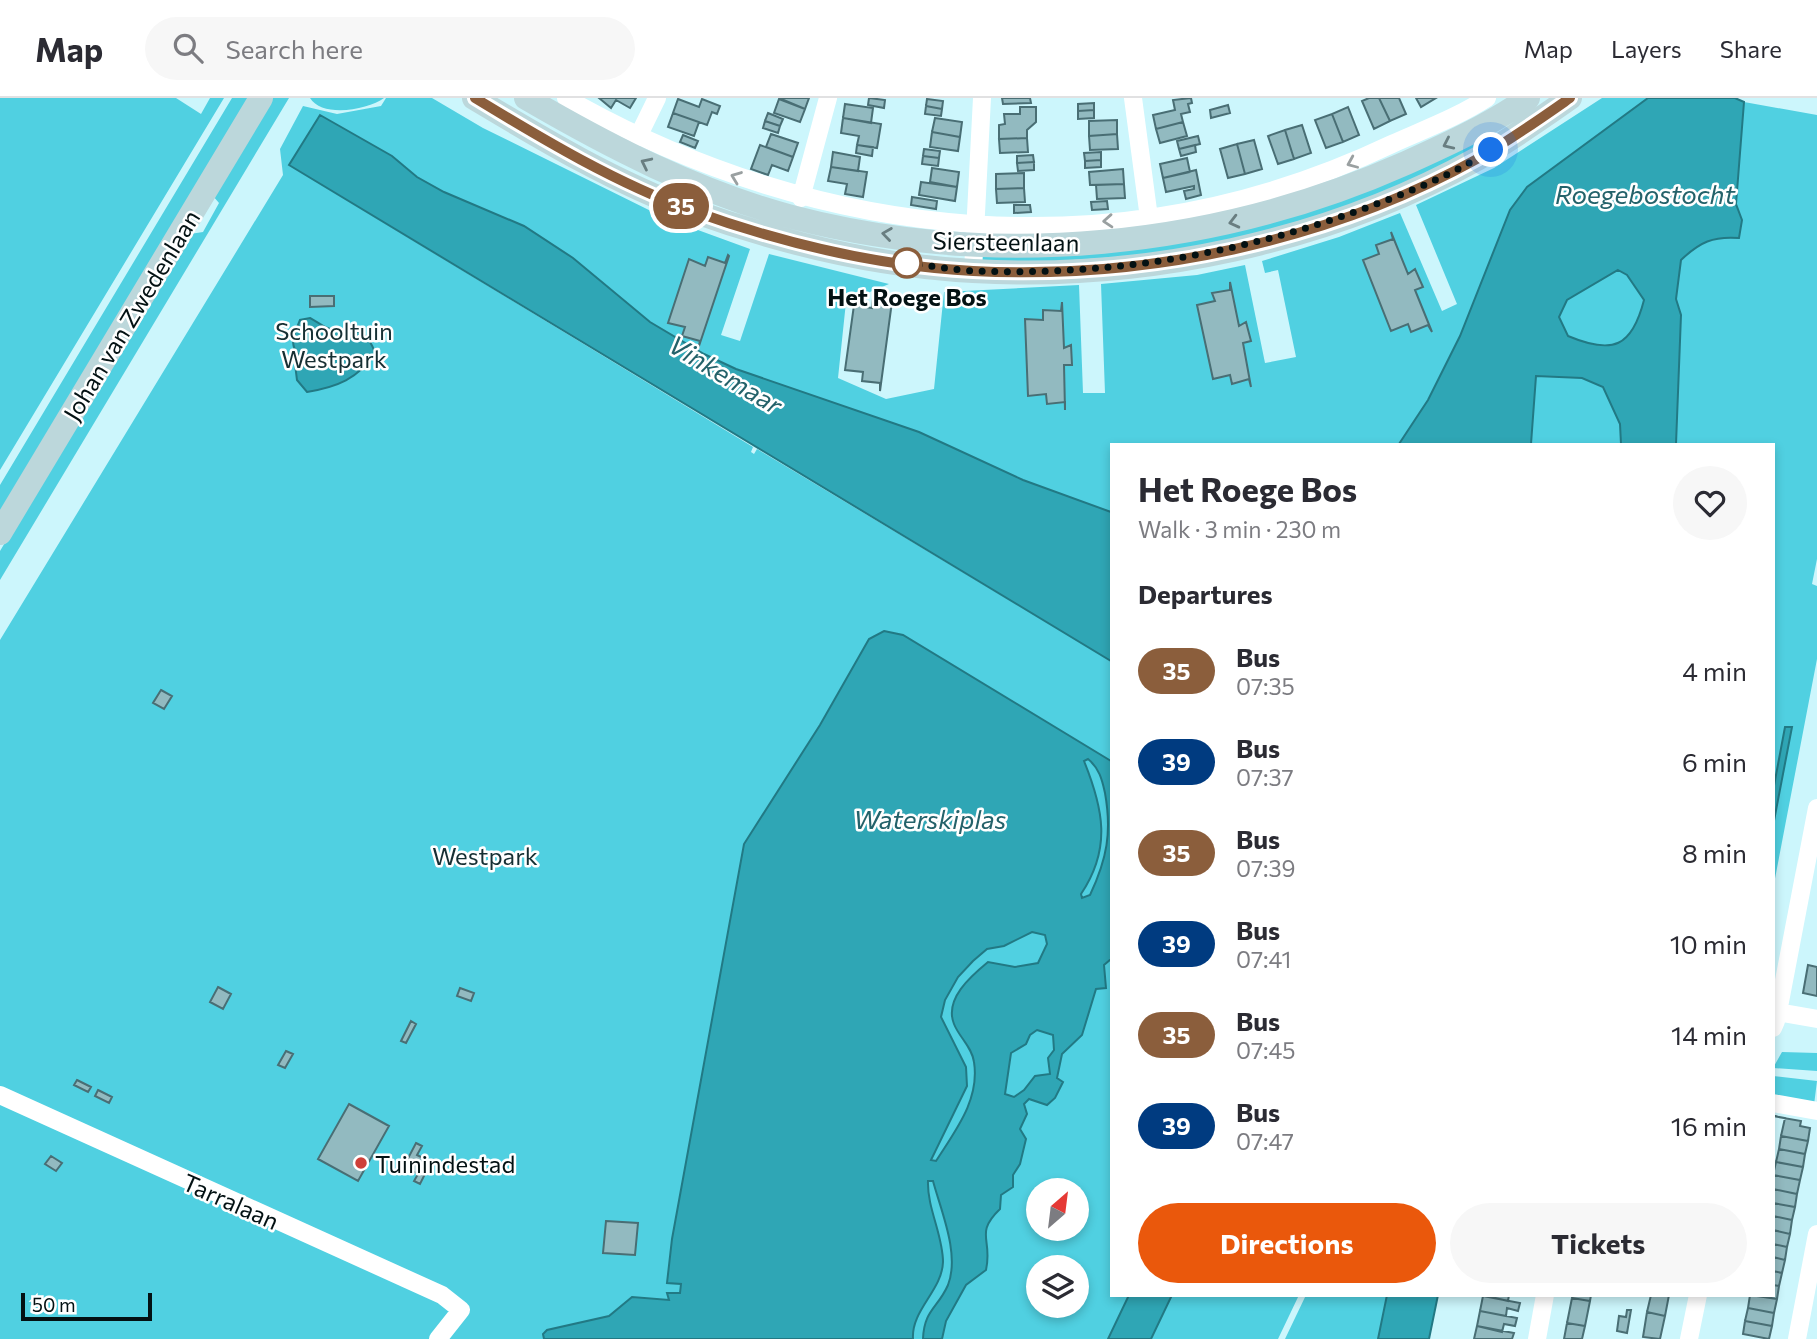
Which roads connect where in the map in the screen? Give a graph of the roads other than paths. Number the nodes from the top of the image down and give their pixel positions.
1 (261, 98) edge
2 (526, 98) edge
3 (566, 98) edge
4 (657, 98) edge
5 (828, 98) edge
6 (982, 98) edge
7 (1133, 98) edge
8 (1528, 98) edge
9 (1570, 98) edge
10 (481, 100) edge
11 (1491, 116) edge
12 (638, 137) junction
13 (801, 198) junction
14 (1149, 218) junction
15 (974, 234) junction
16 (972, 271) junction
17 (0, 533) edge
18 (1817, 808) edge
19 (1817, 1019) edge
20 (0, 1095) edge
21 (1775, 1103) edge
22 (1817, 1111) edge
23 (1817, 1234) edge
24 (1814, 1268) edge
25 (1545, 1297) edge
26 (1698, 1297) edge
27 (438, 1339) edge
28 (1537, 1339) edge
29 (1689, 1339) edge
30 (1797, 1339) edge

1 - 17 main road, Johan van Zwedenlaan
15 -> 2 main road, Siersteenlaan
3 - 12 street, Siersteenlaan
4 - 12 street
5 - 13 street
6 - 15 street
7 - 14 street
8 - 11 main road, Siersteenlaan
9 - 11 main road, Siersteenlaan
10 - 16 main road, Siersteenlaan
11 -> 14 street, Siersteenlaan
11 -> 15 main road, Siersteenlaan
11 - 16 main road, Siersteenlaan
13 -> 12 street, Siersteenlaan
13 - 15 street, Siersteenlaan
14 -> 15 street, Siersteenlaan
15 - 16 street
18 - 19 street
20 - 27 street, Tarralaan
21 - 22 street
23 - 24 street
24 - 30 street
25 - 28 street
26 - 29 street

